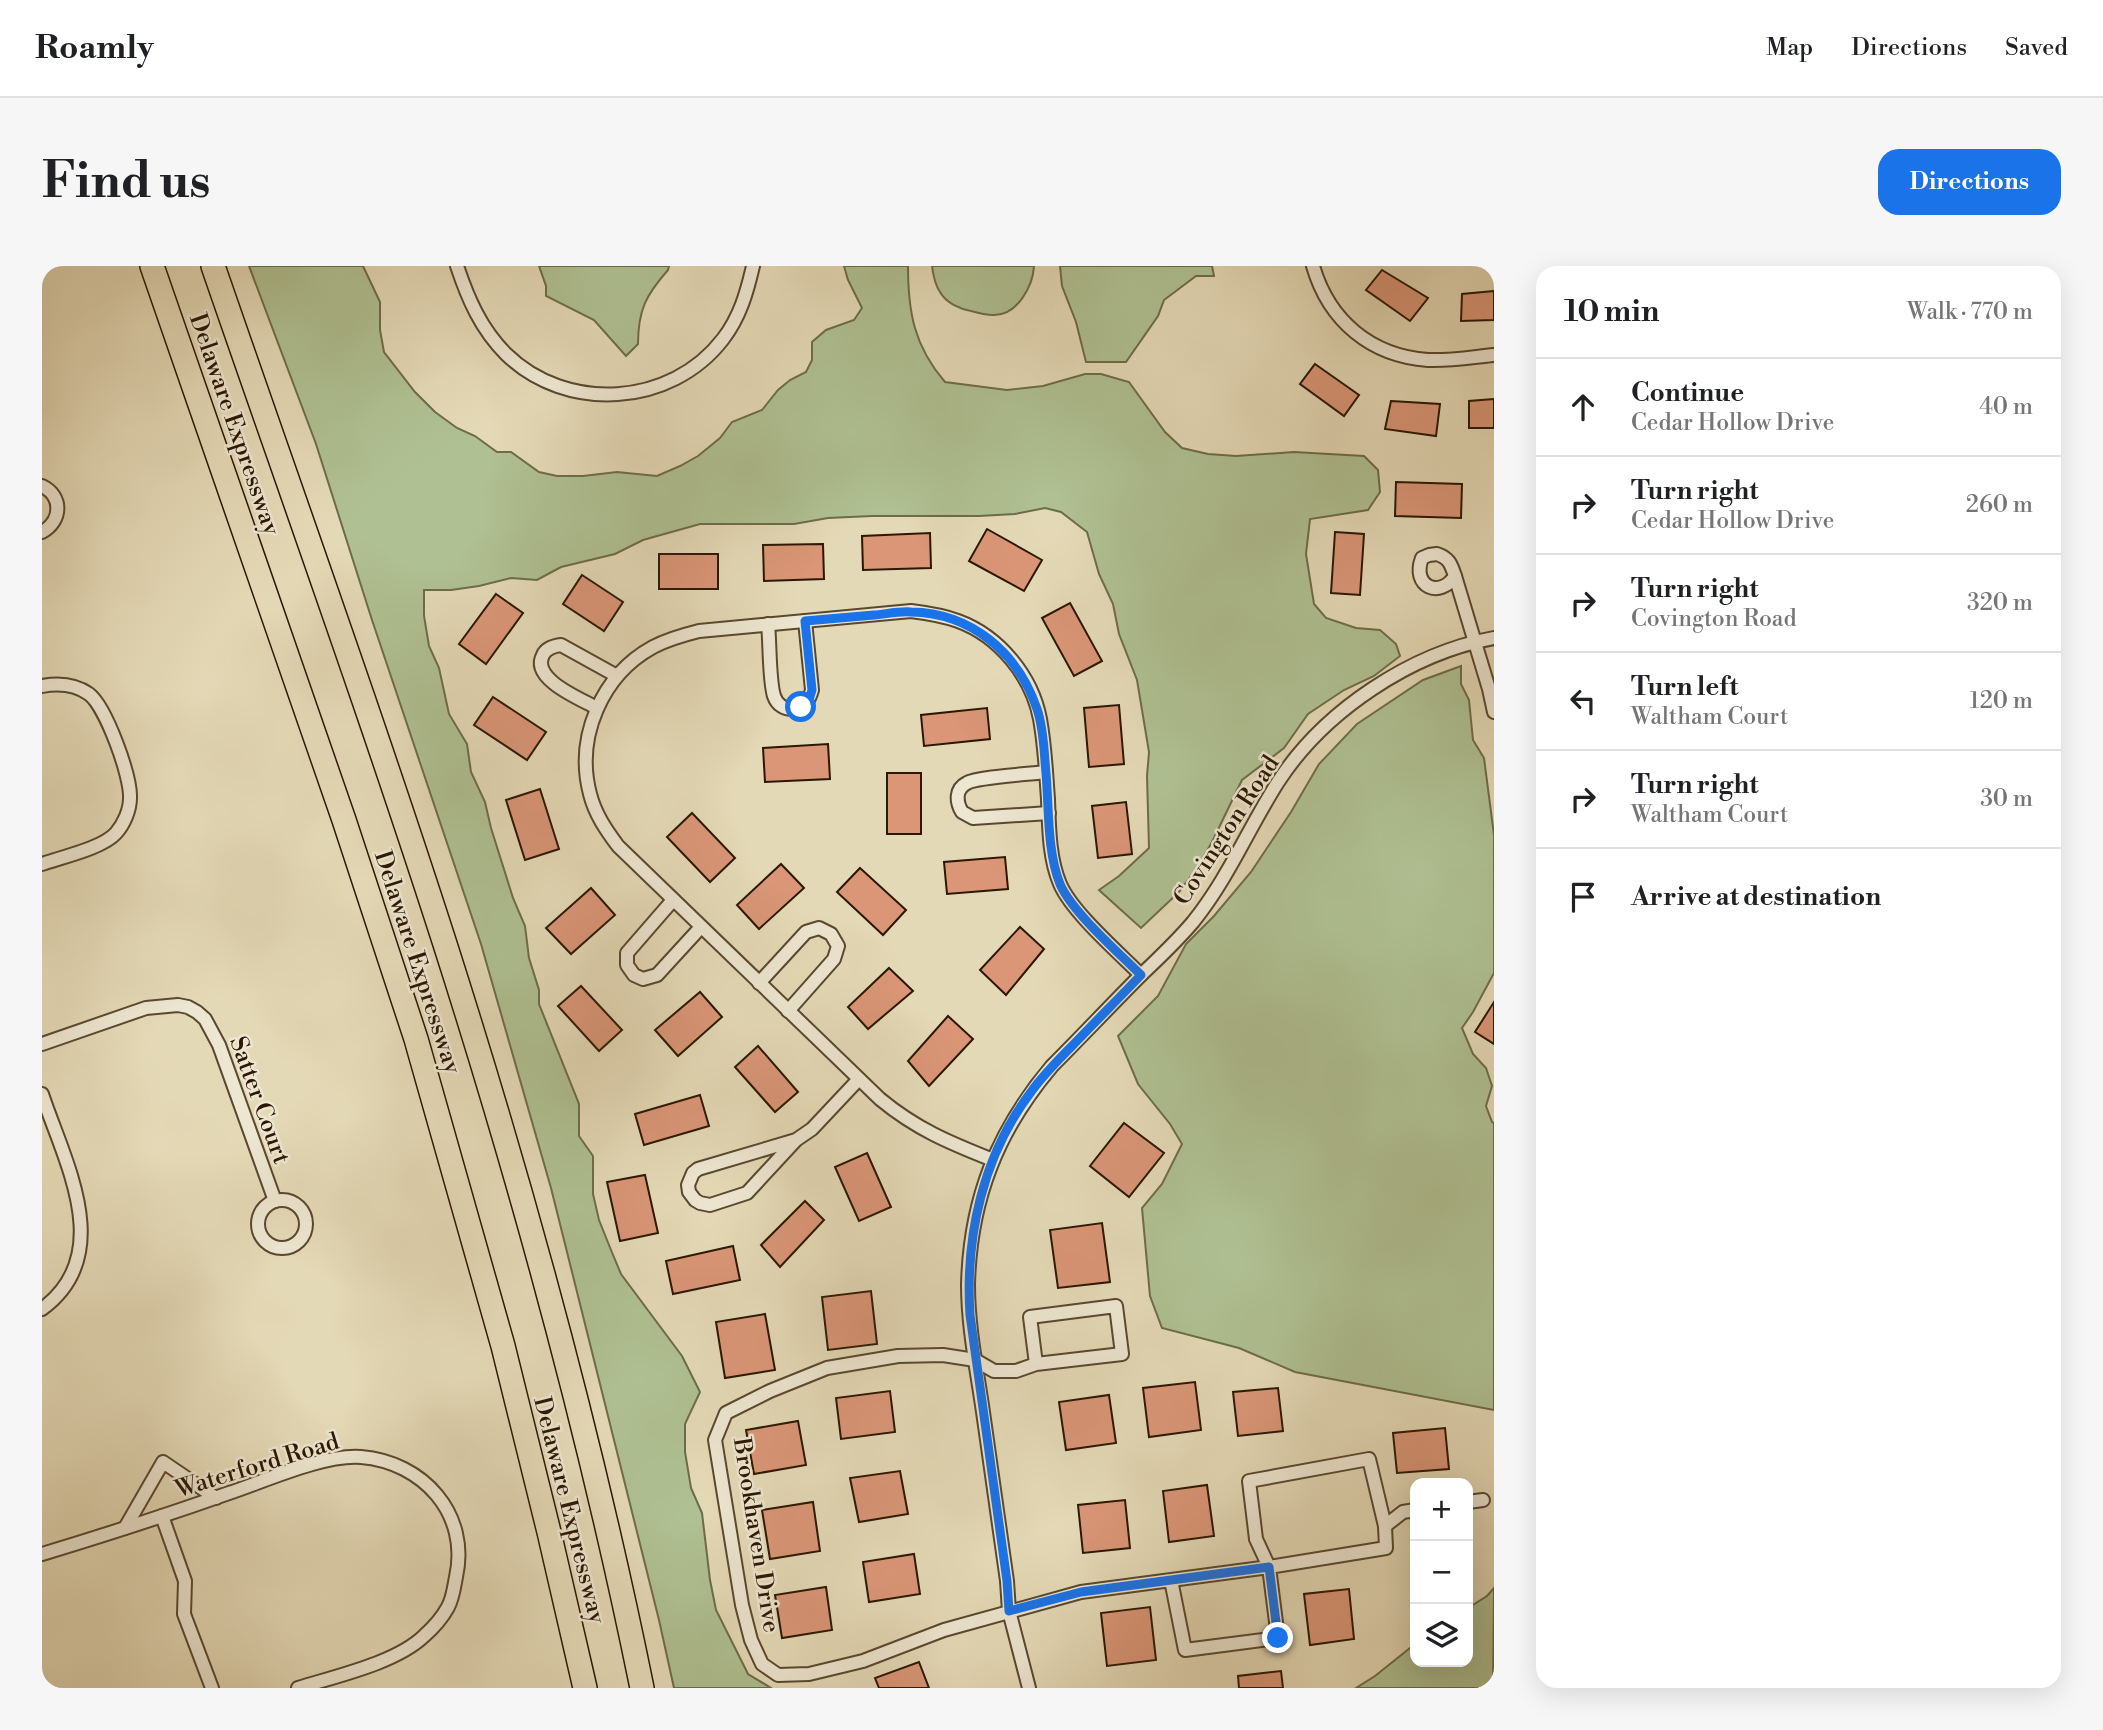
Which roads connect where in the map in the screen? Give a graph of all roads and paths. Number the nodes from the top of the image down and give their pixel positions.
1 (152, 266) edge
2 (213, 266) edge
3 (457, 266) edge
4 (753, 266) edge
5 (1313, 266) edge
6 (1494, 355) edge
7 (42, 486) edge
8 (42, 532) edge
9 (1455, 576) dead end
10 (805, 621) junction
11 (768, 624) junction
12 (1494, 638) edge
13 (1475, 642) junction
14 (617, 676) junction
15 (42, 685) edge
16 (1492, 689) edge
17 (597, 708) junction
18 (1494, 712) edge
19 (1046, 772) junction
20 (1049, 813) junction
21 (42, 864) edge
22 (673, 900) junction
23 (701, 927) junction
24 (1141, 975) junction
25 (759, 983) junction
26 (788, 1011) junction
27 (42, 1044) edge
28 (859, 1079) junction
29 (42, 1094) edge
30 (796, 1140) junction
31 (993, 1160) junction
32 (275, 1201) dead end
33 (42, 1309) edge
34 (975, 1360) junction
35 (1036, 1364) junction
36 (216, 1498) junction
37 (1483, 1500) dead end
38 (1473, 1501) edge
39 (1410, 1511) edge
40 (162, 1516) junction
41 (1385, 1526) junction
42 (125, 1528) junction
43 (42, 1554) edge
44 (1269, 1567) junction
45 (1171, 1580) junction
46 (1009, 1611) junction
47 (212, 1688) edge
48 (298, 1688) edge
49 (585, 1688) edge
50 (642, 1688) edge
51 (1029, 1688) edge

1 - 49 highway, Delaware Expressway
2 - 50 highway, Delaware Expressway
3 - 4 street
5 - 6 street
7 - 8 street
9 - 13 street
10 - 11 street
10 - 11 street
10 - 19 street
11 - 14 street
12 - 13 street, Covington Road
13 - 16 street
13 - 24 street, Covington Road
14 - 17 street
14 - 17 street
15 - 21 street
16 - 18 street
17 - 22 street
19 - 20 street
19 - 20 street
20 - 24 street
22 - 23 street
22 - 23 street
23 - 25 street
24 - 31 street, Covington Road
25 - 26 street
25 - 26 street
26 - 28 street
27 - 32 street, Satter Court
28 - 30 street
28 - 31 street
29 - 33 street
30 - 30 street
31 - 34 street, Covington Road
34 - 35 street, Brookhaven Drive
34 - 46 street, Covington Road
34 - 46 street, Brookhaven Drive
35 - 35 street, Brookhaven Drive
36 - 40 street, Waterford Road
36 - 42 street
36 - 48 street, Waterford Road
37 - 38 street
39 - 41 street
40 - 42 street, Waterford Road
40 - 47 street
41 - 44 street, Brookhaven Drive
41 - 44 street
42 - 43 street, Waterford Road
44 - 45 street, Brookhaven Drive
44 - 45 street
45 - 46 street, Brookhaven Drive
46 - 51 street, Covington Road

